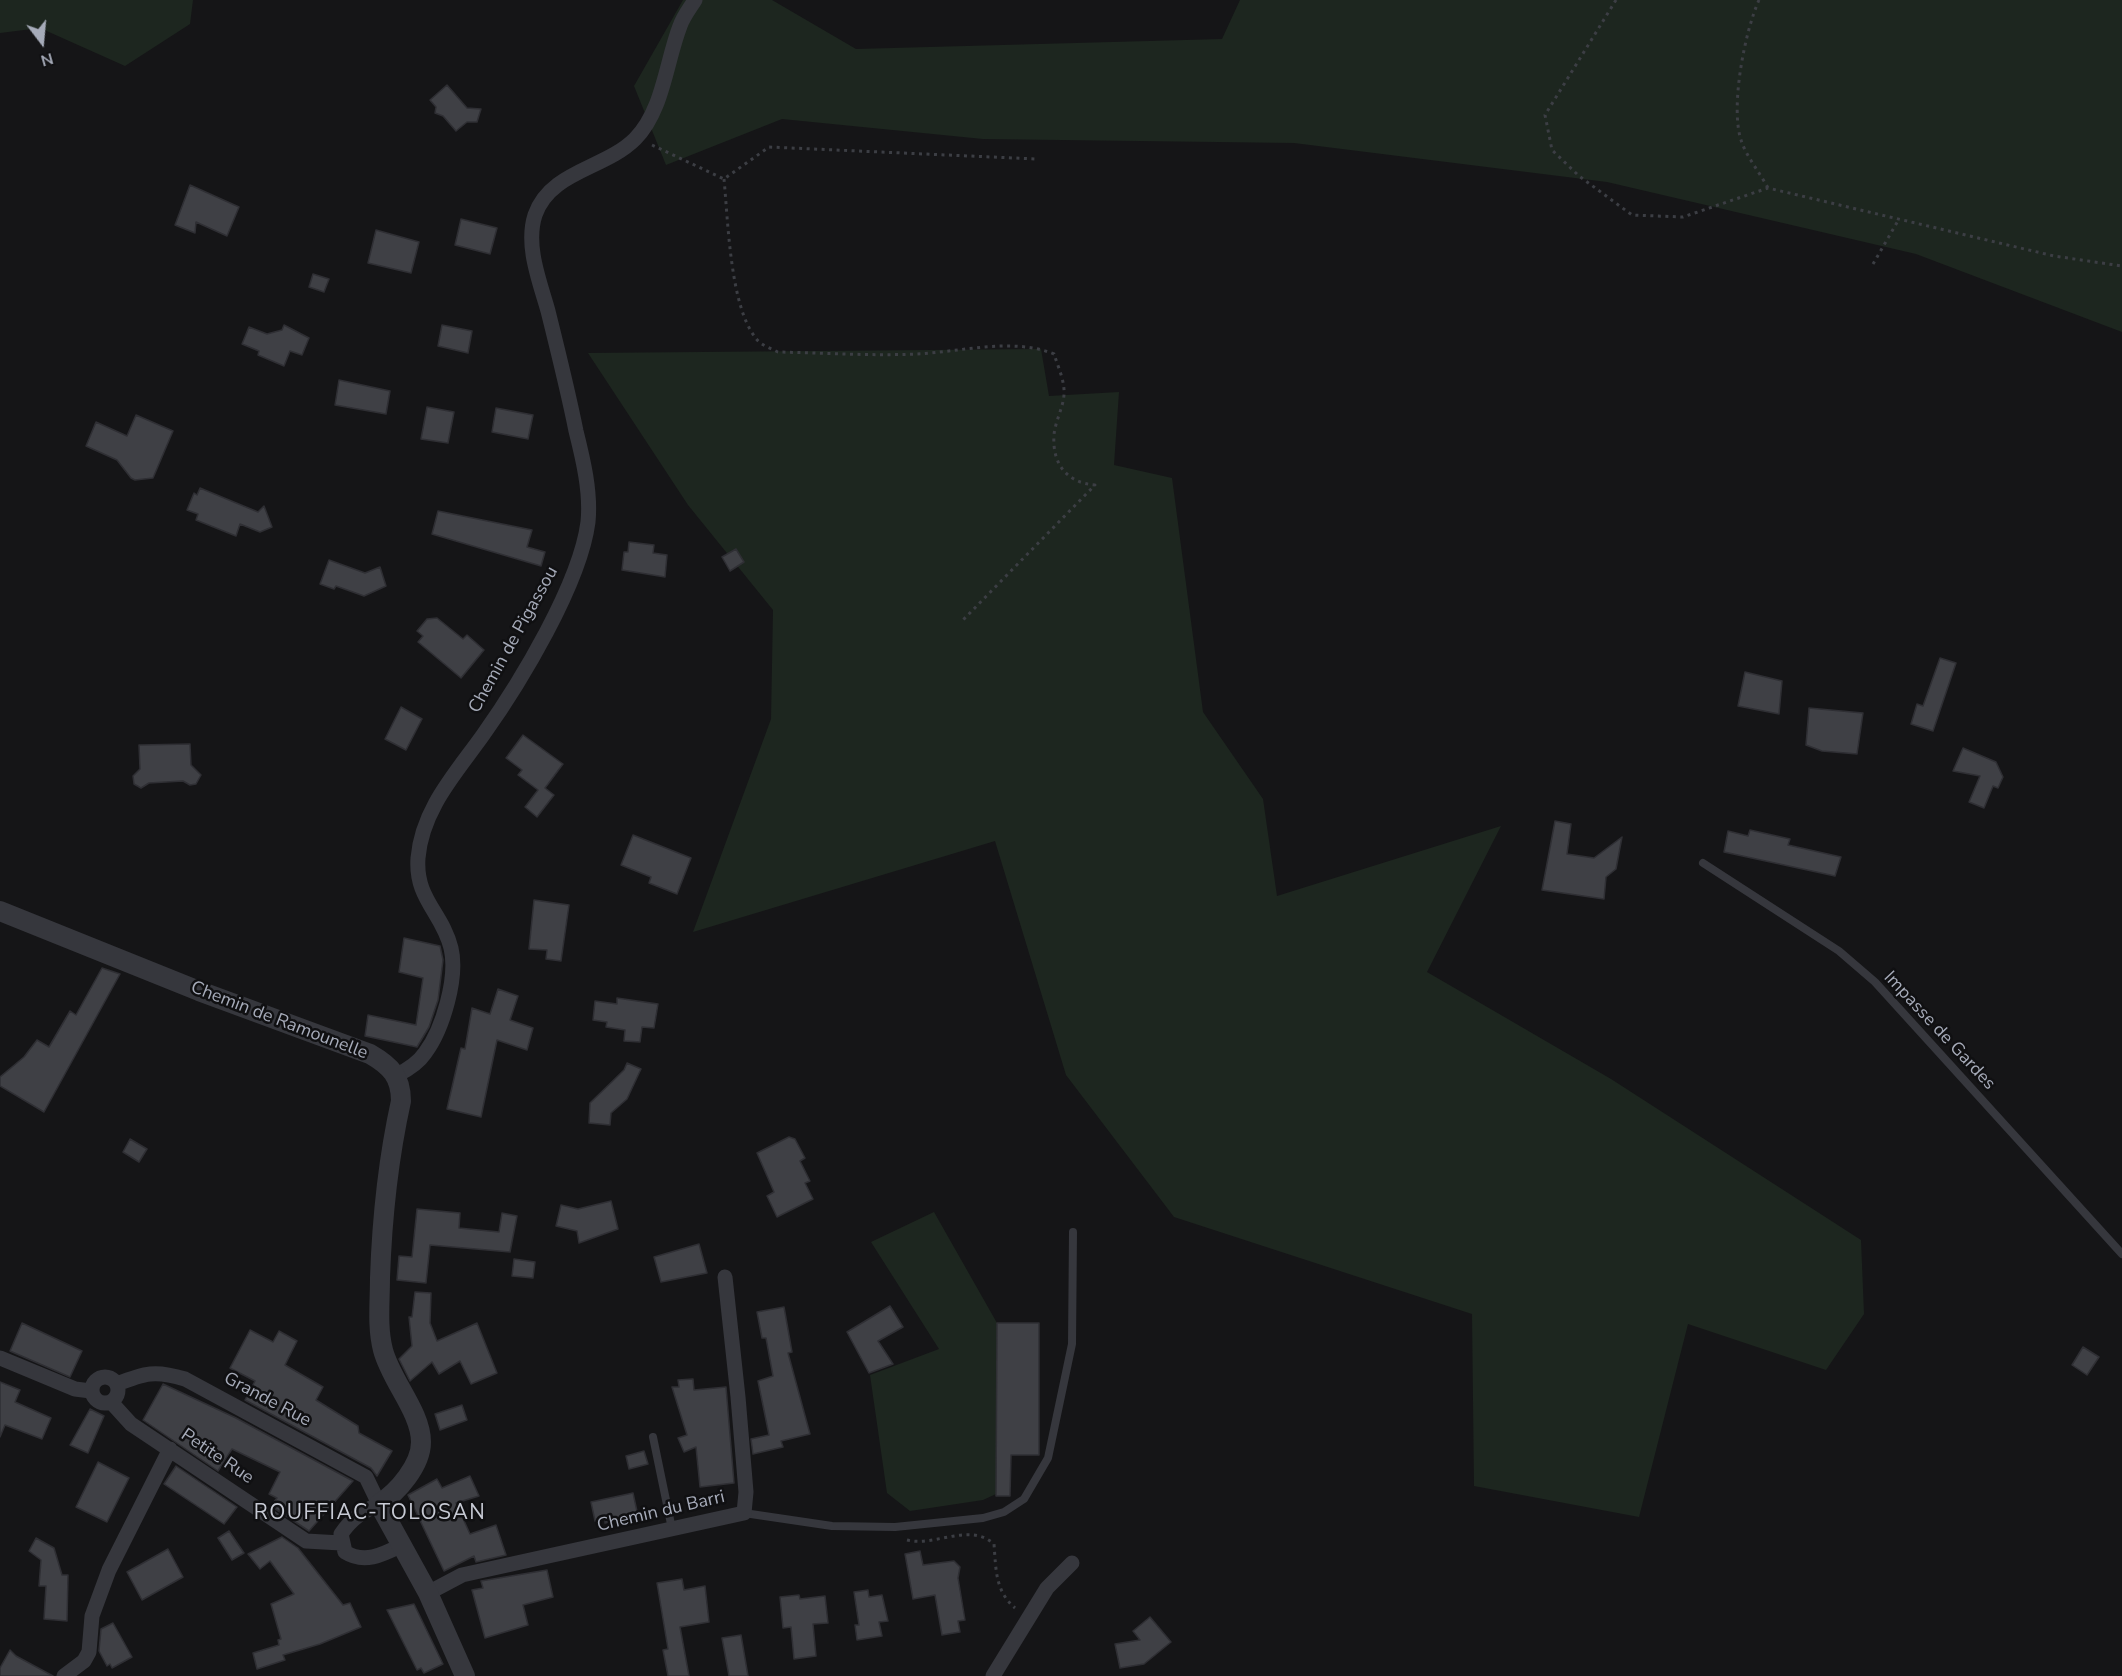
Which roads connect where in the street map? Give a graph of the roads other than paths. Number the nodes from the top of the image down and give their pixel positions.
1 (695, 0) edge
2 (1703, 863) dead end
3 (0, 911) edge
4 (397, 1076) junction
5 (1073, 1232) dead end
6 (2122, 1254) edge
7 (725, 1277) dead end
8 (0, 1358) edge
9 (117, 1384) junction
10 (92, 1391) junction
11 (111, 1402) junction
12 (653, 1437) dead end
13 (170, 1449) junction
14 (379, 1504) junction
15 (744, 1513) junction
16 (672, 1531) junction
17 (341, 1543) junction
18 (400, 1546) junction
19 (1072, 1563) dead end
20 (428, 1593) junction
21 (64, 1676) edge
22 (465, 1676) edge
23 (993, 1676) edge

1 - 4 street, Chemin de Pigassou
2 - 6 lane, Impasse de Gardes
3 - 4 street, Chemin de Ramounelle
4 - 14 street
5 - 15 lane
7 - 15 street, Chemin du Barri
8 - 10 street
9 - 10 street
9 - 11 street
9 - 14 street, Grande Rue
10 - 11 street
11 - 13 street, Petite Rue
12 - 16 lane
13 - 17 street, Petite Rue
13 - 21 street
14 - 17 street
14 - 18 street
15 - 16 street, Chemin du Barri
16 - 20 street, Chemin du Barri
17 - 18 street
18 - 20 street
19 - 23 street
20 - 22 street

